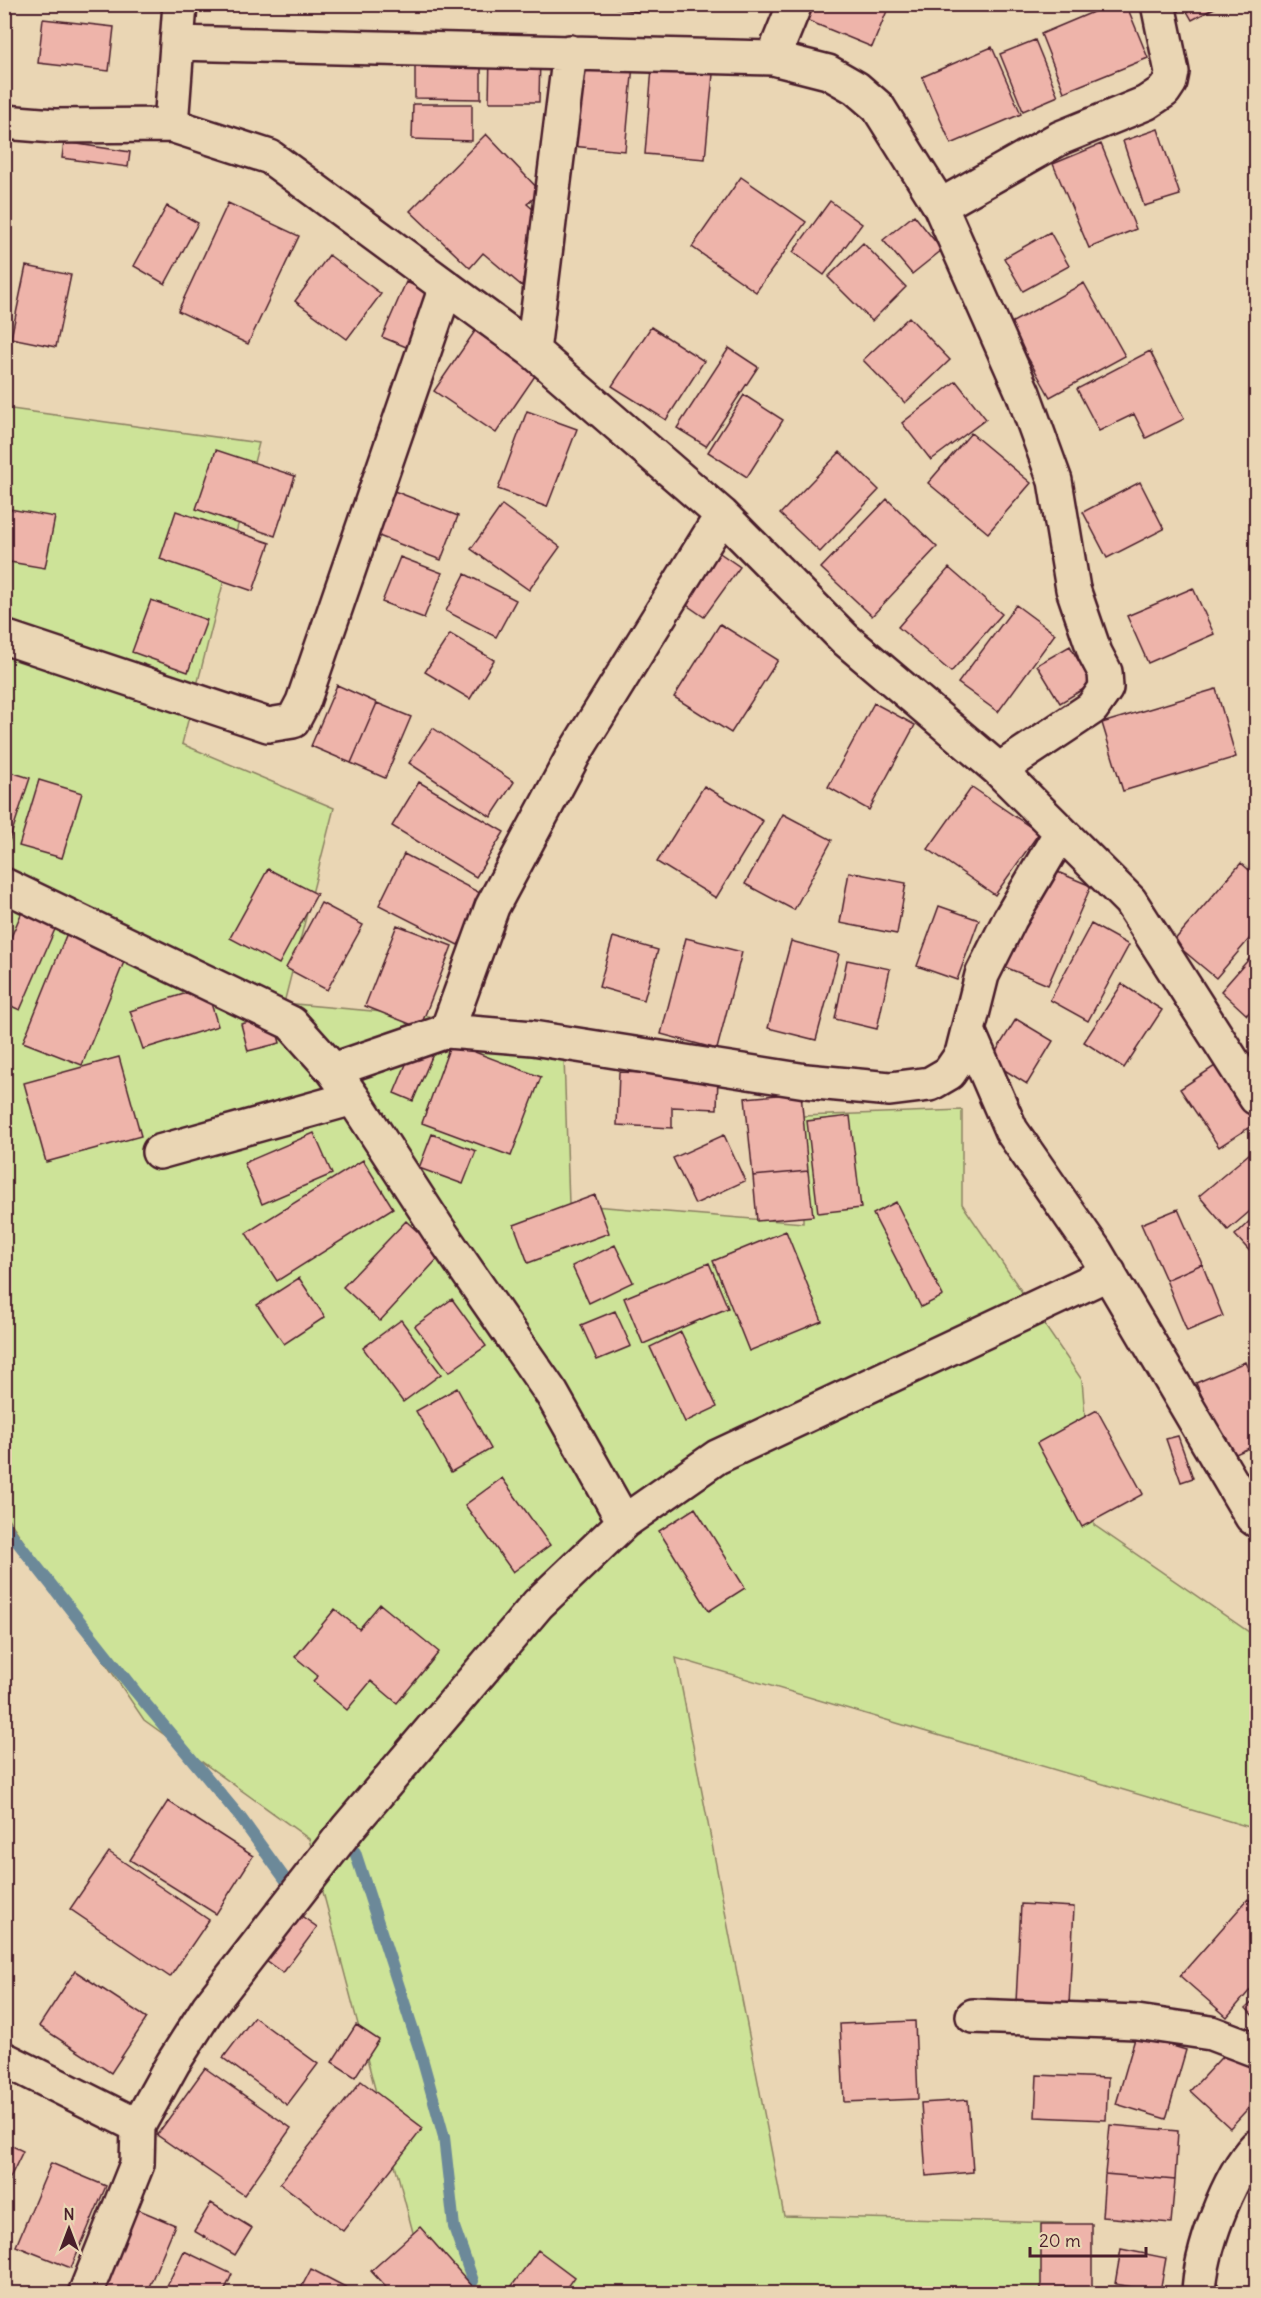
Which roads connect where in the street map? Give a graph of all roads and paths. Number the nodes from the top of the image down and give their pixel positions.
1 (180, 4) edge
2 (795, 4) edge
3 (1158, 4) edge
4 (177, 44) junction
5 (570, 52) junction
6 (773, 58) junction
7 (4, 122) edge
8 (171, 125) junction
9 (940, 206) junction
10 (446, 287) junction
11 (532, 351) junction
12 (722, 515) junction
13 (4, 637) edge
14 (999, 770) junction
15 (1060, 834) junction
16 (4, 885) edge
17 (447, 1031) junction
18 (969, 1033) junction
19 (333, 1070) junction
20 (353, 1098) junction
21 (1257, 1098) edge
22 (159, 1152) dead end
23 (1108, 1273) junction
24 (1257, 1520) edge
25 (624, 1522) junction
26 (973, 2016) dead end
27 (1257, 2050) edge
28 (4, 2059) edge
29 (138, 2126) junction
30 (1257, 2147) edge
31 (85, 2294) edge
32 (1199, 2294) edge

1 - 4 street
2 - 6 street
3 - 9 street
4 - 5 street
4 - 8 street
5 - 6 street
5 - 11 street
6 - 9 street
7 - 8 street
8 - 10 street
9 - 14 street
10 - 11 street
10 - 13 street
11 - 12 street
12 - 14 street
12 - 17 street
14 - 15 street
15 - 18 street
15 - 21 street
16 - 19 street
17 - 18 street
17 - 19 street
18 - 23 street
19 - 20 street
20 - 22 street
20 - 25 street
23 - 24 street
23 - 25 street
25 - 29 street
26 - 27 street
28 - 29 street
29 - 31 street
30 - 32 street

